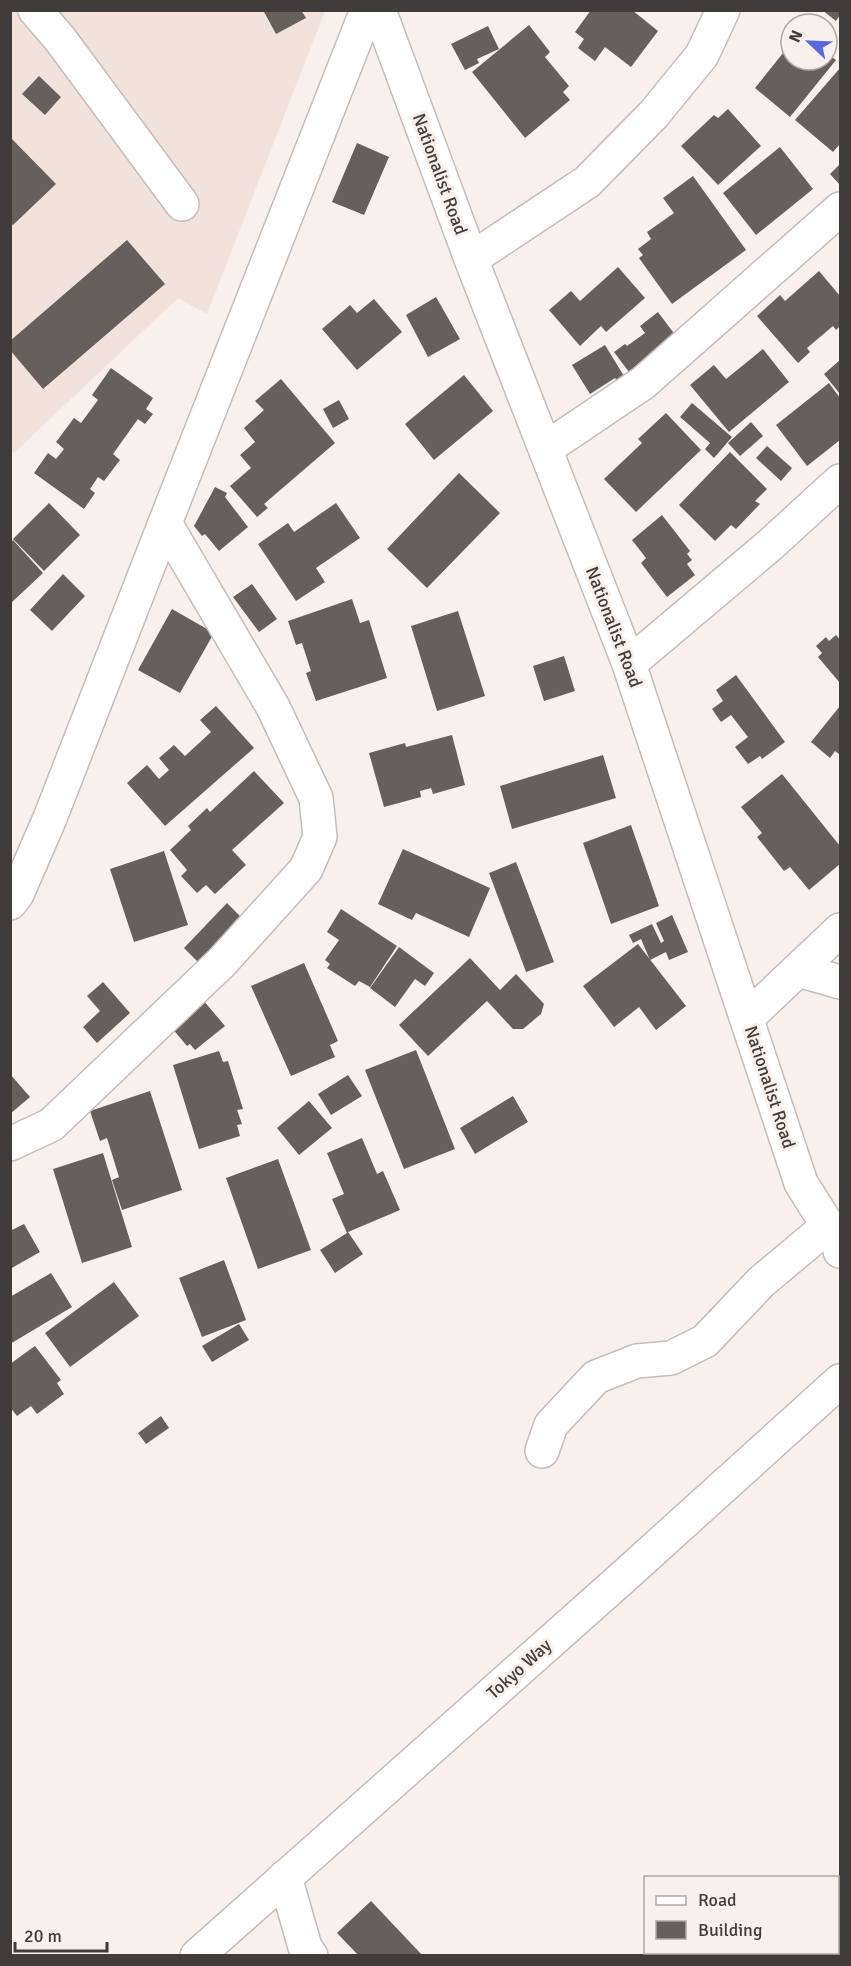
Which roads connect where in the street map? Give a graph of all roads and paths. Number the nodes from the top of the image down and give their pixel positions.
1 (35, 10) edge
2 (367, 10) edge
3 (379, 10) edge
4 (723, 10) edge
5 (182, 204) dead end
6 (840, 209) edge
7 (471, 259) junction
8 (545, 449) junction
9 (840, 482) edge
10 (165, 523) junction
11 (628, 664) junction
12 (10, 903) edge
13 (840, 930) edge
14 (798, 970) junction
15 (840, 982) edge
16 (747, 1018) junction
17 (10, 1144) edge
18 (838, 1242) edge
19 (840, 1381) edge
20 (542, 1451) dead end
21 (285, 1877) junction
22 (303, 1953) edge
23 (196, 1956) edge

1 - 5 street
2 - 10 street
3 - 7 street, Nationalist Road
4 - 7 street
6 - 8 street
7 - 8 street, Nationalist Road
8 - 11 street, Nationalist Road
9 - 11 street
10 - 12 street
10 - 17 street
11 - 16 street, Nationalist Road
13 - 14 street
14 - 15 street
14 - 16 street
16 - 18 street, Nationalist Road
18 - 20 street
19 - 21 street, Tokyo Way
21 - 22 street
21 - 23 street, Tokyo Way

